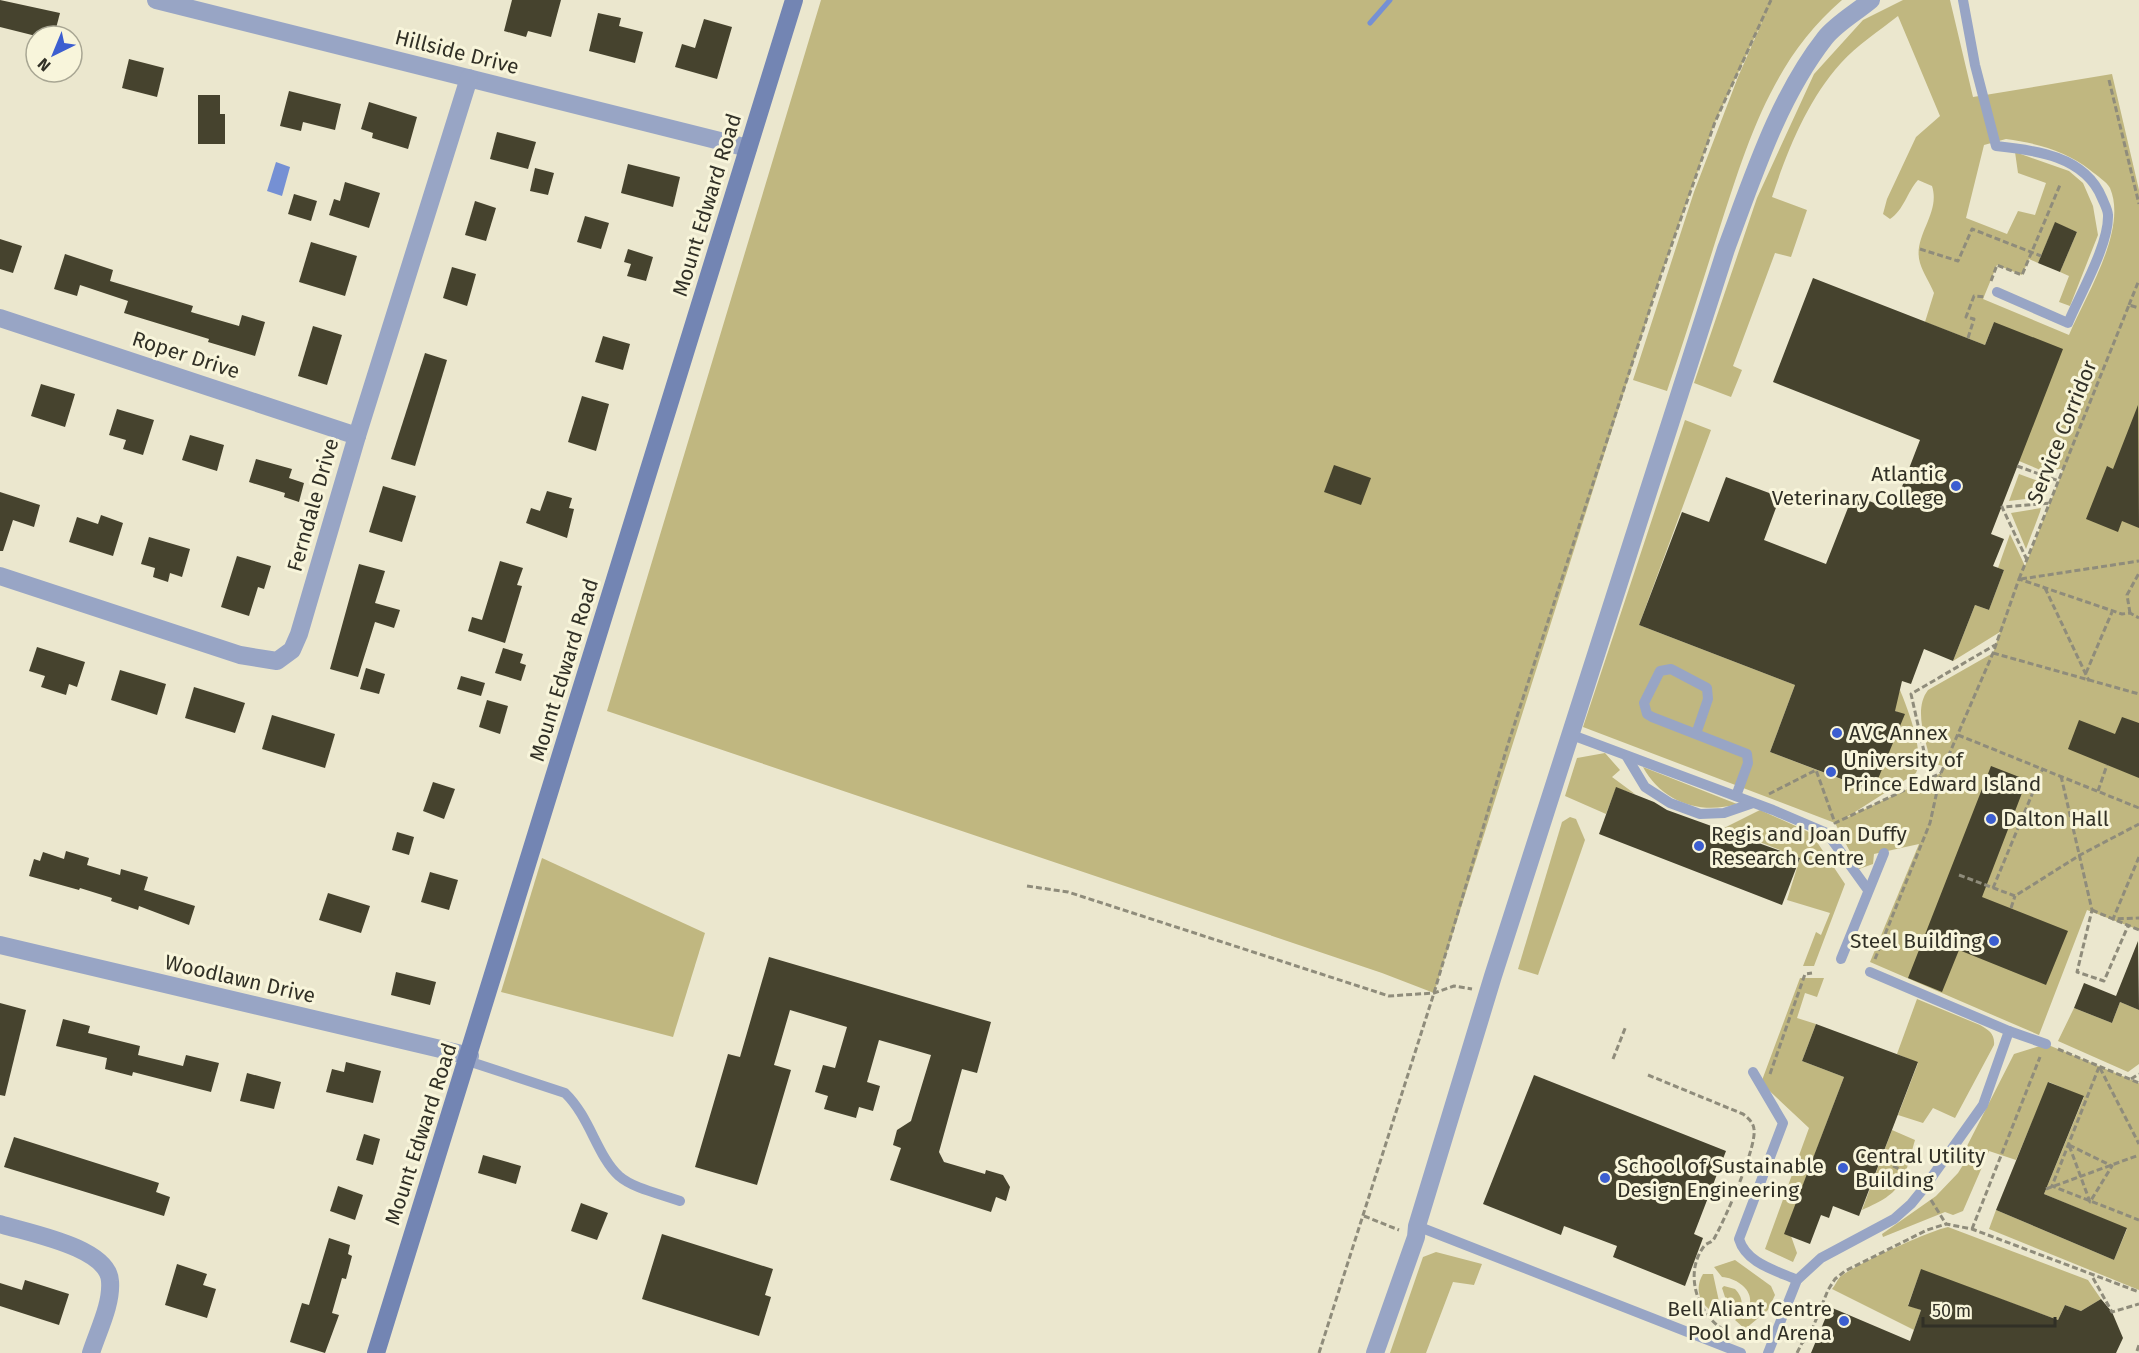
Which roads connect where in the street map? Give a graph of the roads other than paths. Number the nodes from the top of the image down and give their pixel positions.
1 (156, 0) edge
2 (794, 0) edge
3 (1871, 0) edge
4 (1963, 0) edge
5 (469, 78) junction
6 (748, 148) junction
7 (1997, 292) road end
8 (0, 318) edge
9 (357, 436) junction
10 (0, 576) edge
11 (1696, 734) junction
12 (1572, 735) junction
13 (1627, 757) junction
14 (1736, 796) junction
15 (1753, 803) junction
16 (1884, 853) dead end
17 (1868, 890) junction
18 (0, 945) edge
19 (1841, 959) dead end
20 (1870, 972) road end
21 (2009, 1031) junction
22 (2046, 1044) road end
23 (469, 1059) junction
24 (1753, 1072) dead end
25 (680, 1201) dead end
26 (0, 1224) edge
27 (1411, 1229) junction
28 (1797, 1280) junction
29 (90, 1353) edge
30 (376, 1353) edge
31 (1375, 1353) edge
32 (1741, 1353) edge
33 (1768, 1353) edge

1 - 5 street, Hillside Drive
2 - 6 street, Mount Edward Road
3 - 12 street
4 - 7 lane
5 - 6 street, Hillside Drive
5 - 9 street, Ferndale Drive
6 - 23 street, Mount Edward Road
8 - 9 street, Roper Drive
9 - 10 street, Ferndale Drive
11 - 11 lane
11 - 14 lane
12 - 13 lane
12 - 27 street
13 - 14 lane
13 - 15 lane
14 - 15 lane
15 - 17 lane
16 - 17 lane
17 - 19 lane
18 - 23 street, Woodlawn Drive
20 - 21 lane
21 - 22 lane
21 - 28 lane
23 - 25 lane
23 - 30 street, Mount Edward Road
24 - 28 lane
26 - 29 street
27 - 31 street
27 - 32 lane
28 - 33 lane

